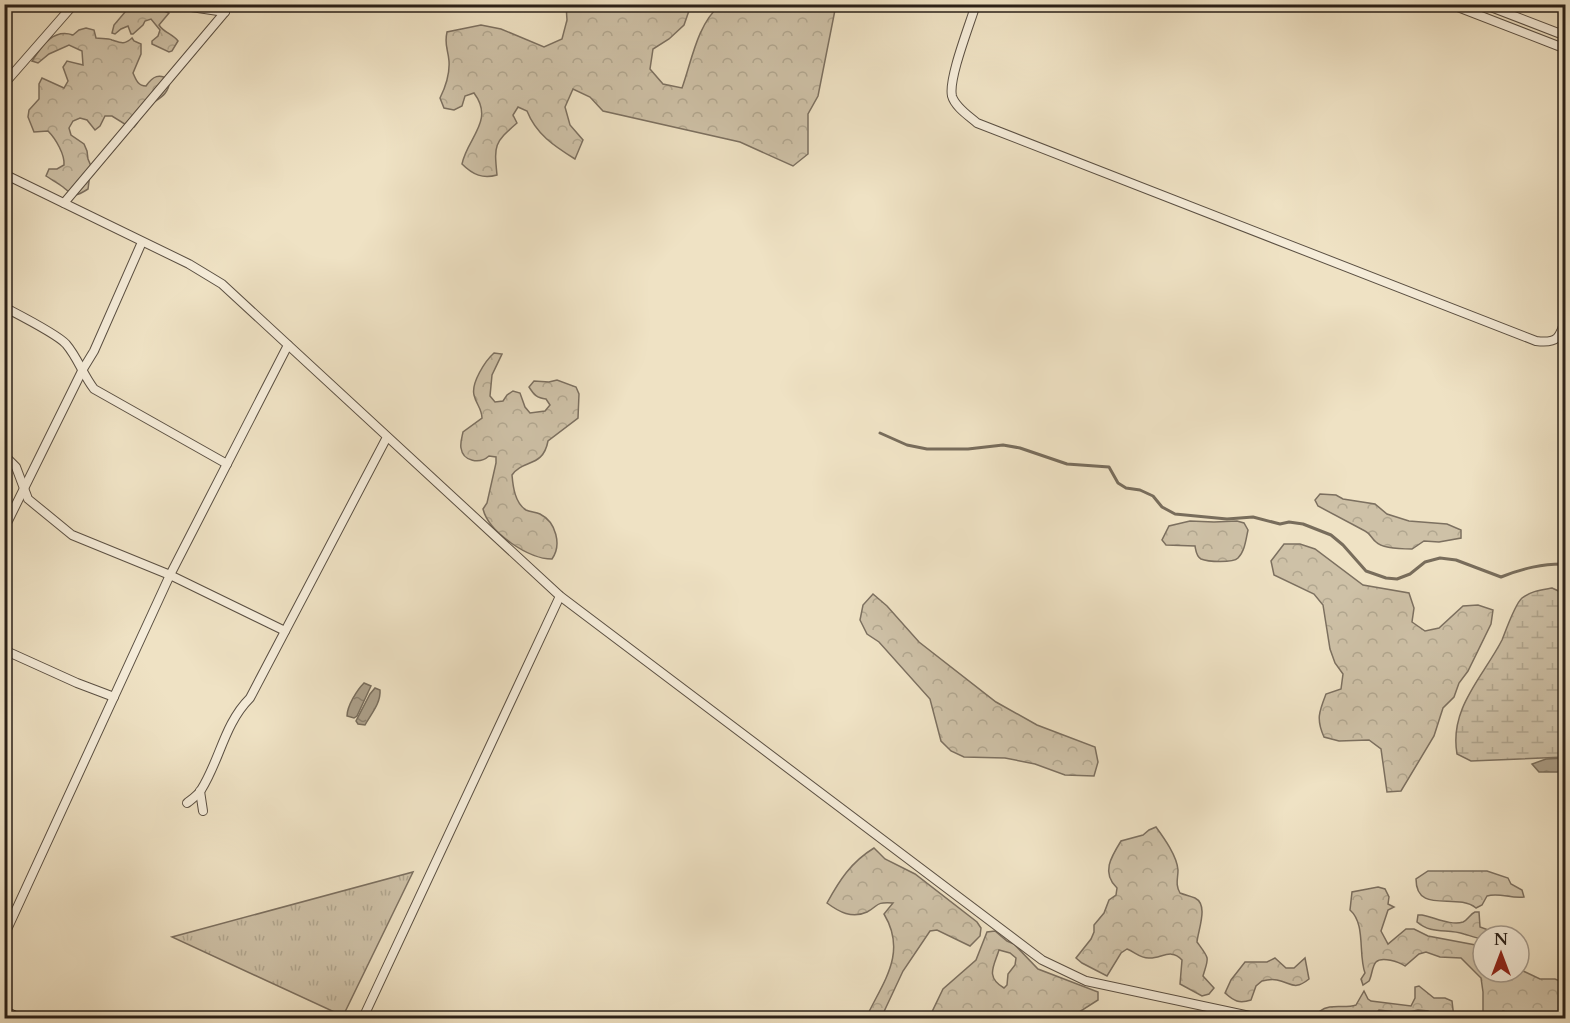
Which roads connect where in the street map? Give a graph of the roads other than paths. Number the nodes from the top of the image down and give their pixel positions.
1 (74, 4) edge
2 (171, 4) edge
3 (976, 4) edge
4 (1450, 4) edge
5 (1483, 4) edge
6 (1566, 36) edge
7 (1566, 50) edge
8 (4, 84) edge
9 (4, 174) edge
10 (64, 203) junction
11 (142, 242) junction
12 (4, 307) edge
13 (1566, 318) edge
14 (288, 345) junction
15 (83, 369) junction
16 (387, 437) junction
17 (4, 455) edge
18 (226, 464) junction
19 (25, 487) junction
20 (4, 529) edge
21 (170, 575) junction
22 (560, 596) junction
23 (285, 631) junction
24 (4, 650) edge
25 (114, 697) junction
26 (200, 791) junction
27 (187, 803) dead end
28 (203, 811) dead end
29 (4, 936) edge
30 (363, 1018) edge
31 (1259, 1018) edge

1 - 8 street
2 - 10 street
3 - 13 street
4 - 7 street
5 - 6 street
9 - 10 street
10 - 11 street
11 - 14 street
11 - 15 street
12 - 15 street
14 - 16 street
14 - 18 street
15 - 18 street
15 - 19 street
16 - 22 street
16 - 23 street
17 - 19 street
18 - 21 street
19 - 20 street
19 - 21 street
21 - 23 street
21 - 25 street
22 - 30 street
22 - 31 street
23 - 26 street
24 - 25 street
25 - 29 street
26 - 27 street
26 - 28 street

